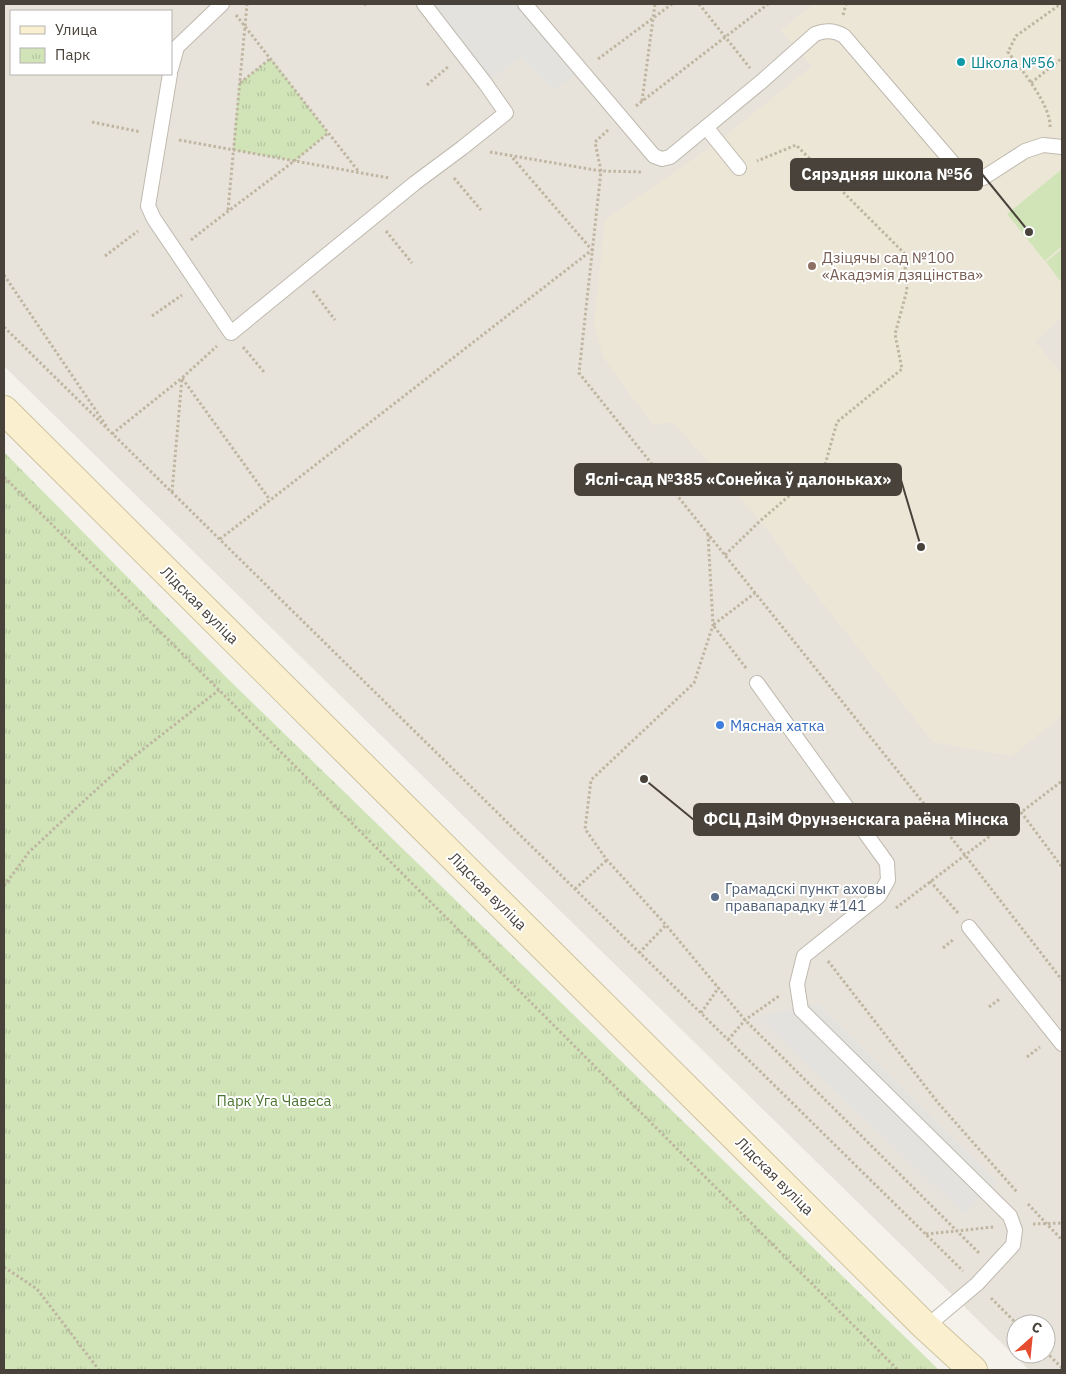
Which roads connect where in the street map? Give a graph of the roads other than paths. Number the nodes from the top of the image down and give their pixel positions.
1 (424, 4) edge
2 (525, 4) edge
3 (227, 7) edge
4 (172, 65) edge
5 (170, 75) edge
6 (706, 126) junction
7 (1056, 146) edge
8 (740, 168) road end
9 (4, 410) edge
10 (757, 683) road end
11 (969, 926) road end
12 (1062, 1044) edge
13 (926, 1327) junction
14 (973, 1370) edge

1 - 5 lane
2 - 6 lane
3 - 4 lane
6 - 7 lane
6 - 8 lane
9 - 13 main road, Лідская вуліца
10 - 13 lane
11 - 12 lane
13 - 14 main road, Лідская вуліца

